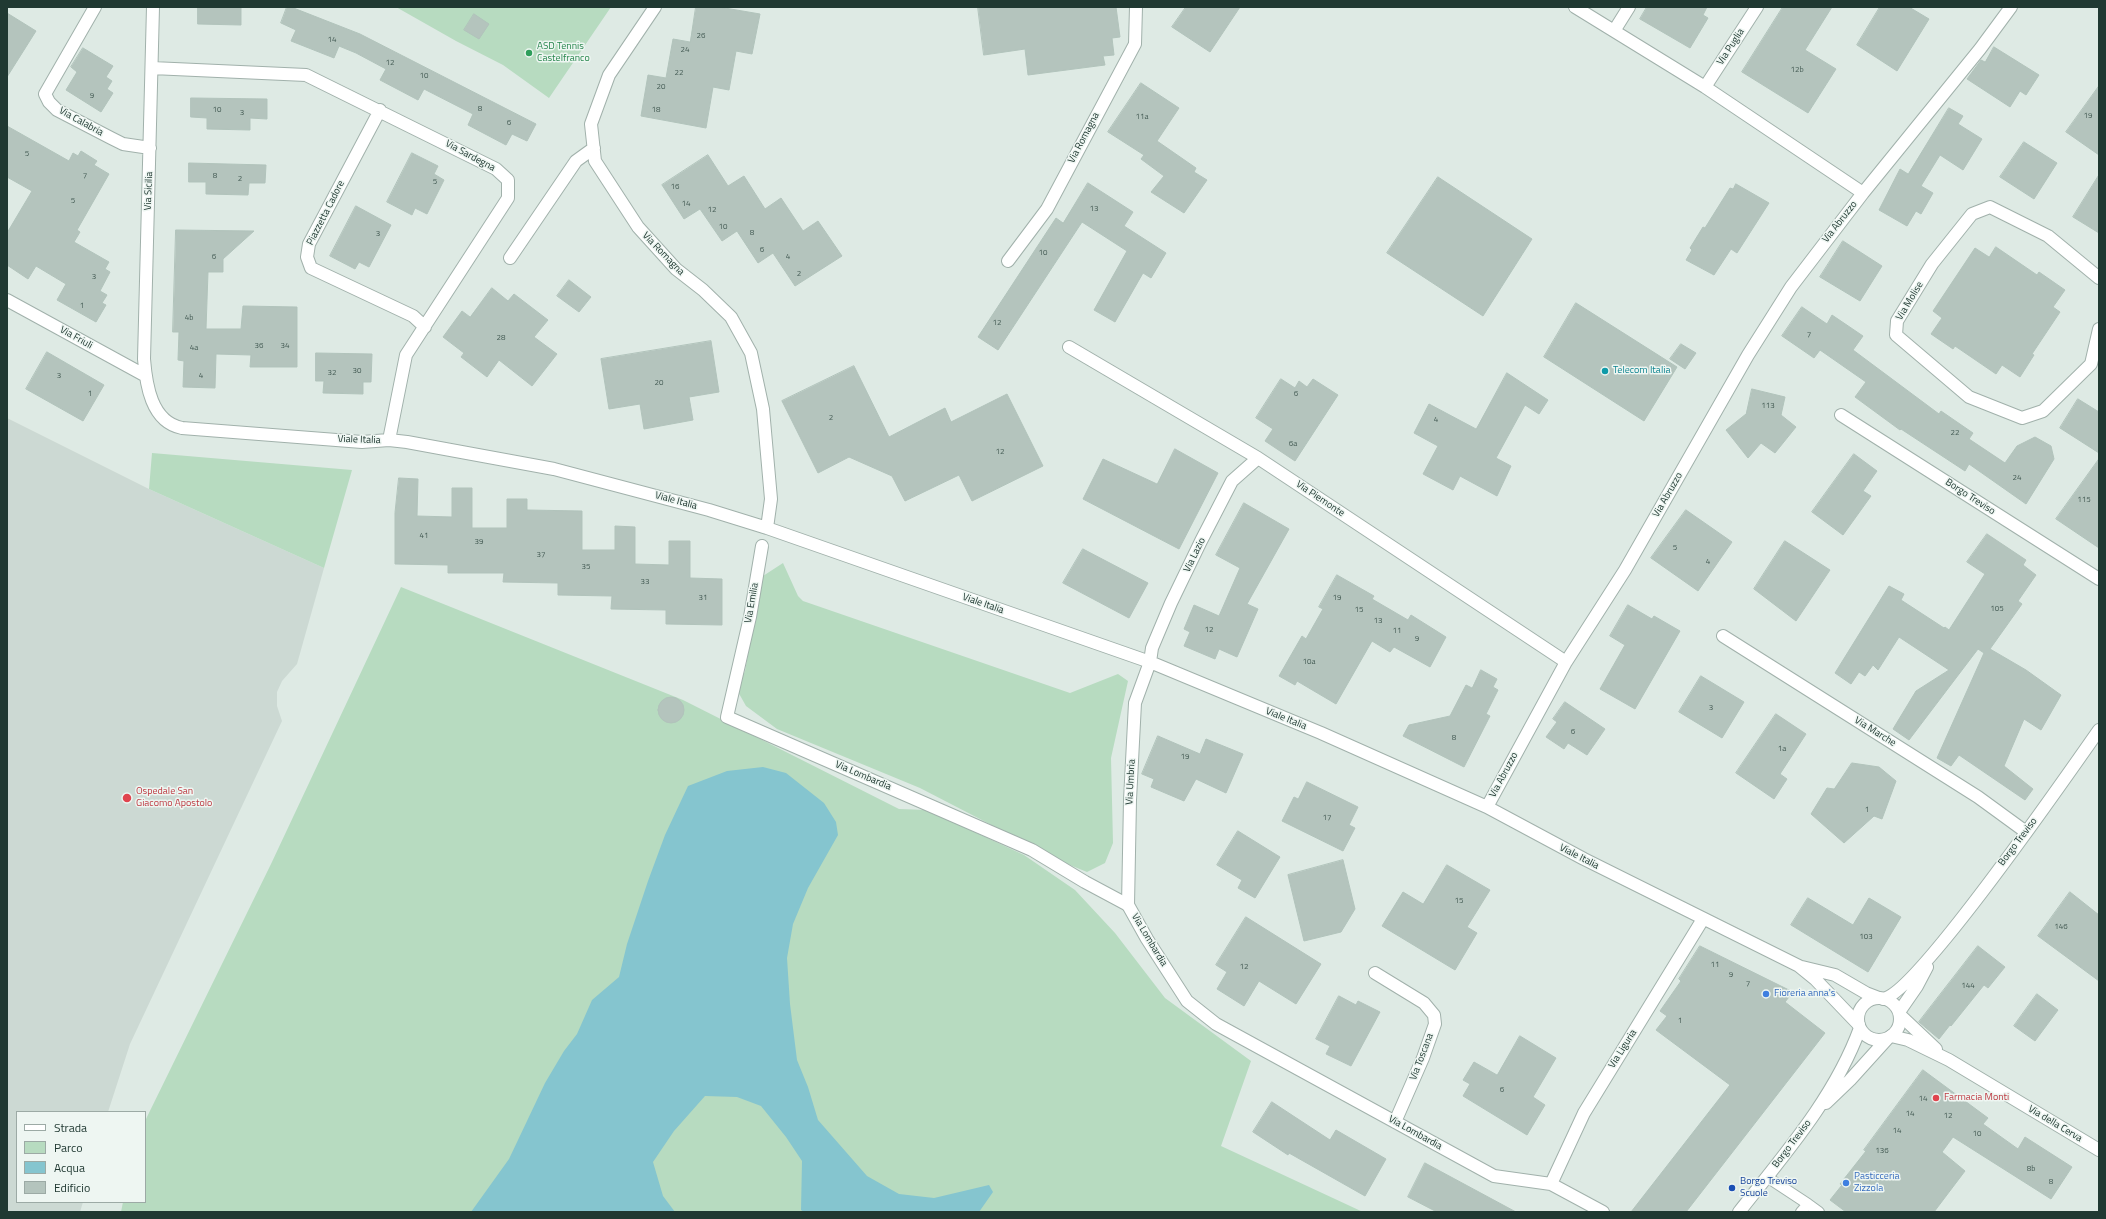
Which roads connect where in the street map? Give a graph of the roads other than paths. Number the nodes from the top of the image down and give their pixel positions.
1 (95, 7) edge
2 (153, 7) edge
3 (655, 7) edge
4 (1136, 7) edge
5 (1575, 7) edge
6 (1629, 7) edge
7 (1757, 7) edge
8 (2011, 7) edge
9 (1614, 31) junction
10 (152, 68) junction
11 (1705, 87) junction
12 (380, 110) junction
13 (150, 148) junction
14 (594, 148) junction
15 (1863, 193) junction
16 (510, 258) dead end
17 (1008, 261) dead end
18 (2099, 278) edge
19 (7, 300) edge
20 (425, 326) junction
21 (2099, 329) edge
22 (1069, 347) dead end
23 (2095, 367) edge
24 (146, 376) junction
25 (1841, 414) dead end
26 (389, 440) junction
27 (1258, 458) junction
28 (767, 528) junction
29 (762, 546) dead end
30 (2099, 579) edge
31 (1723, 636) dead end
32 (740, 660) joint
33 (1150, 662) junction
34 (1566, 662) junction
35 (2099, 730) edge
36 (1487, 807) junction
37 (2026, 832) junction
38 (1128, 905) junction
39 (1703, 919) junction
40 (1936, 952) junction
41 (1799, 966) junction
42 (1375, 973) dead end
43 (1881, 998) junction
44 (1899, 1014) junction
45 (1860, 1026) junction
46 (1889, 1037) junction
47 (1949, 1060) junction
48 (1815, 1114) junction
49 (1395, 1122) junction
50 (2099, 1150) edge
51 (1766, 1177) junction
52 (1551, 1184) junction
53 (1808, 1204) junction
54 (1603, 1212) edge
55 (1739, 1212) edge
56 (1801, 1212) edge
57 (1819, 1212) edge

1 - 13 street, Via Calabria
2 - 10 street, Via Sicilia
3 - 14 street, Via Romagna
4 - 17 street, Via Romagna
5 - 9 street, Via Abruzzo
6 - 9 street
7 - 11 street, Via Puglia
8 - 15 street, Via Abruzzo
9 - 11 street, Via Abruzzo
10 - 12 street, Via Sardegna
10 - 13 street, Via Sicilia
11 - 15 street, Via Abruzzo
12 - 20 street, Piazzetta Cadore
12 - 20 street, Via Sardegna
13 - 24 street, Via Sicilia
14 - 16 street
14 - 28 street, Via Romagna
15 - 34 street, Via Abruzzo
18 - 23 street, Via Molise
19 - 24 street, Via Friuli
20 - 26 street, Via Sardegna
21 - 23 street, Via Molise
22 - 27 street, Via Piemonte
24 - 26 street, Viale Italia
25 - 30 street, Borgo Treviso
26 - 28 street, Viale Italia
27 - 33 street, Via Lazio
27 - 34 street, Via Piemonte
28 - 33 street, Viale Italia
29 - 32 street, Via Emilia
31 - 37 street, Via Marche
32 - 38 street, Via Lombardia
33 - 36 street, Viale Italia
33 - 38 street, Via Umbria
34 - 36 street, Via Abruzzo
35 - 37 street, Borgo Treviso
36 - 39 street, Viale Italia
37 - 40 street, Borgo Treviso
38 - 49 street, Via Lombardia
39 - 41 street, Viale Italia
39 - 52 street, Via Liguria
40 - 43 street, Borgo Treviso
40 - 44 street, Borgo Treviso
41 - 43 street, Viale Italia
41 - 45 street, Viale Italia
42 - 49 street, Via Toscana
43 - 44 street
43 - 45 street
44 - 46 street
44 - 47 street, Via della Cerva
45 - 46 street
45 - 48 street, Borgo Treviso
46 - 47 street, Via della Cerva
46 - 48 street, Borgo Treviso
47 - 50 street, Via della Cerva
48 - 51 street, Borgo Treviso
49 - 52 street, Via Lombardia
51 - 53 lane
51 - 55 street, Borgo Treviso
52 - 54 street, Via Lombardia
53 - 56 lane
53 - 57 lane

